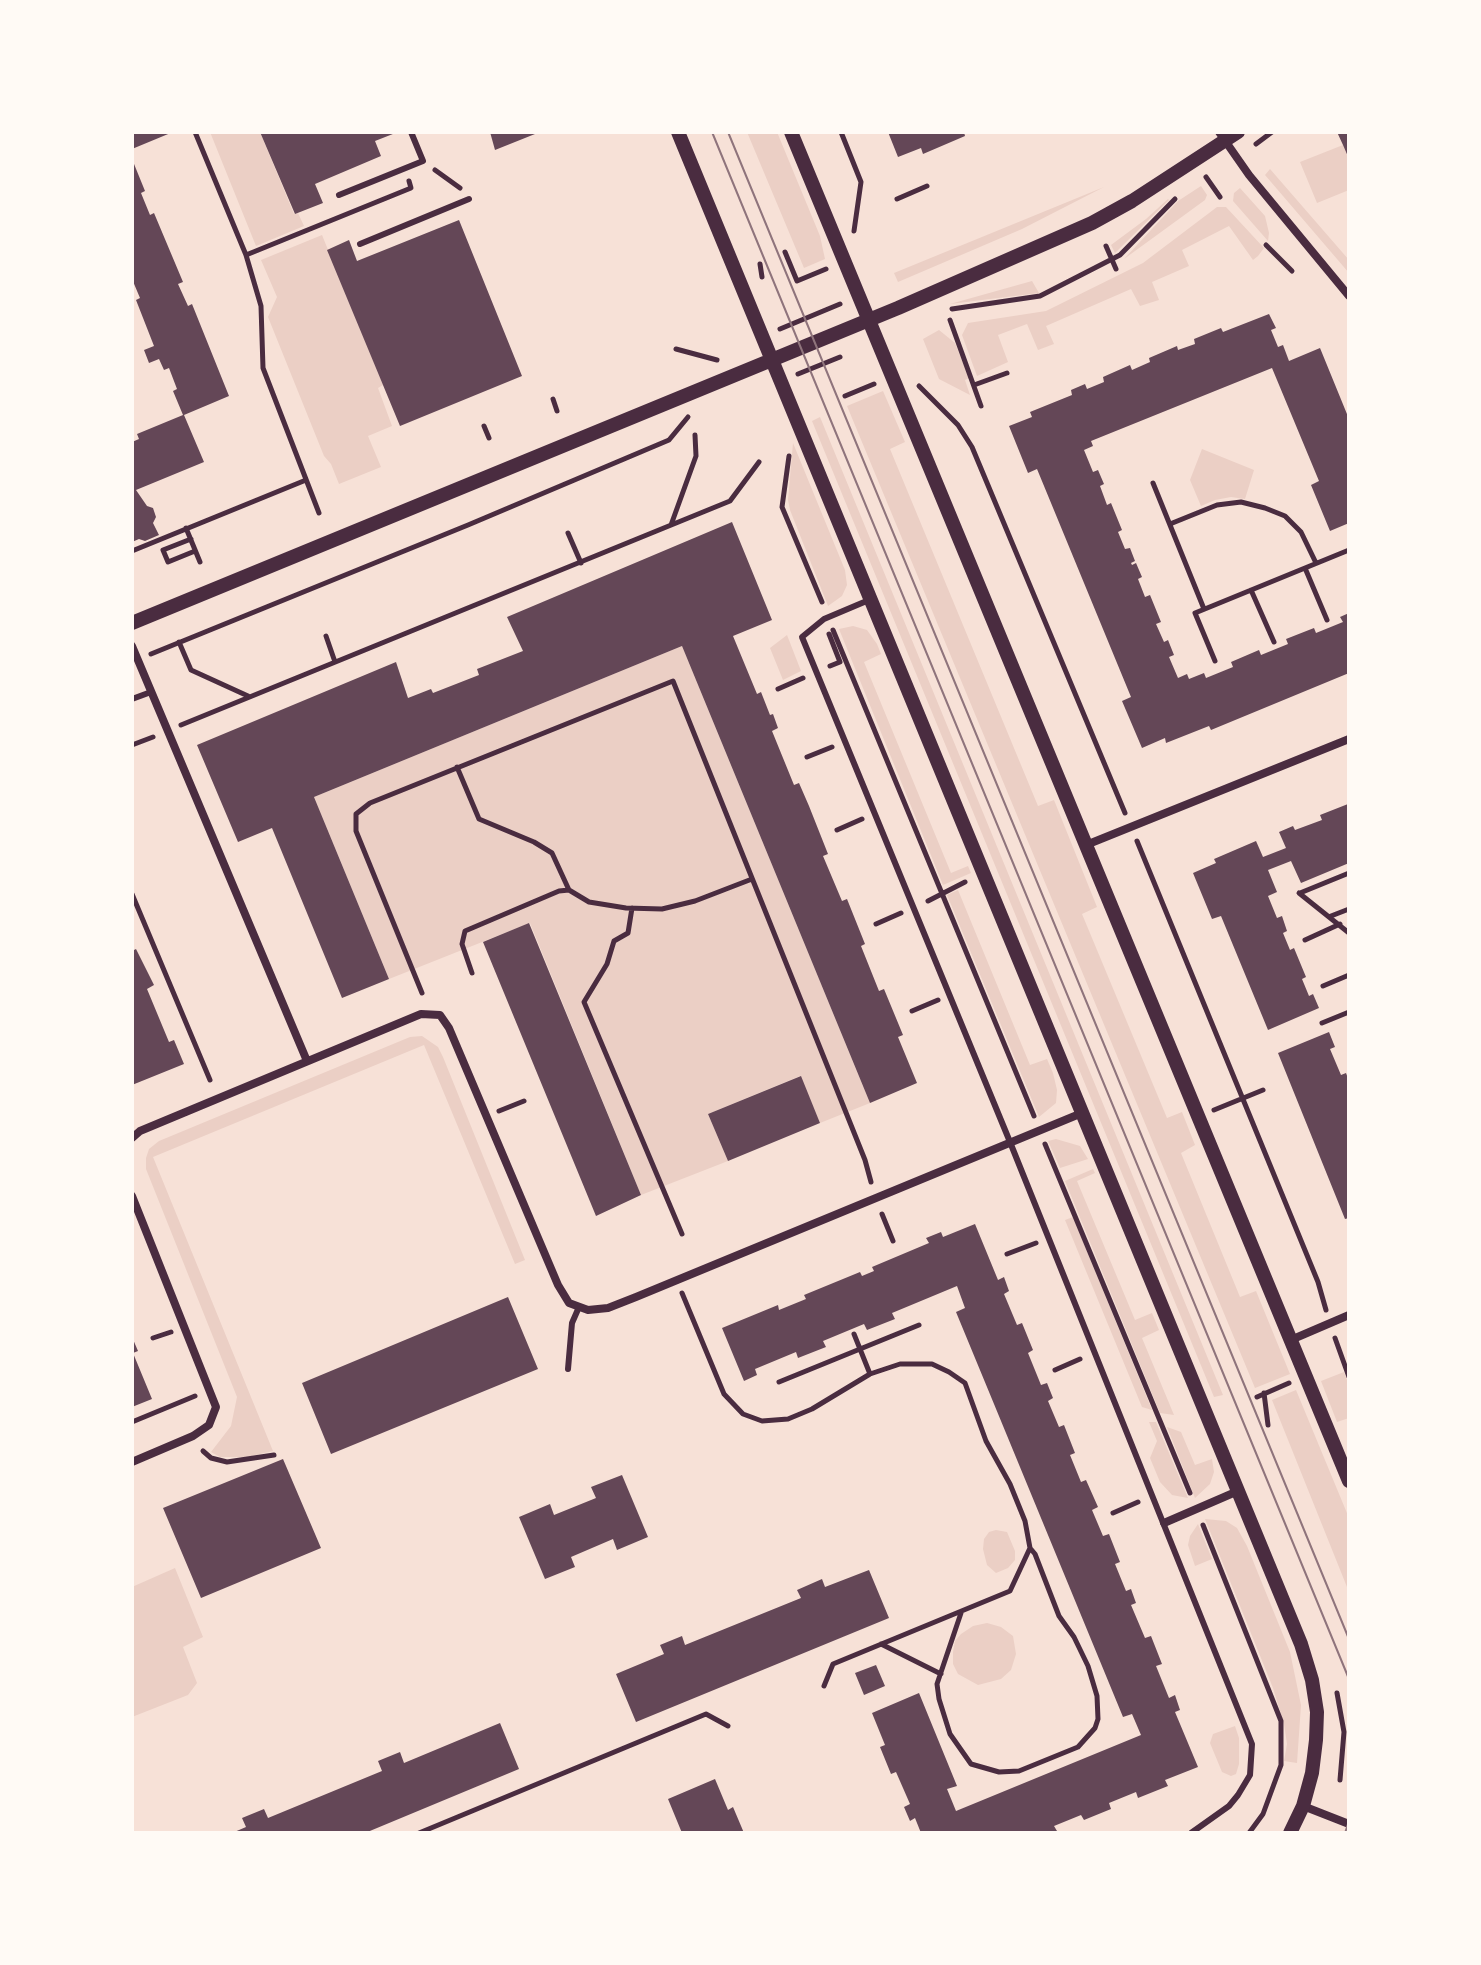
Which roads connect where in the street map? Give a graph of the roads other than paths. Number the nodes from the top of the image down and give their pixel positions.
1 (411, 132) edge
2 (678, 132) edge
3 (791, 132) edge
4 (1228, 135) edge
5 (339, 195) dead end
6 (468, 196) road end
7 (360, 244) dead end
8 (1349, 296) edge
9 (868, 320) junction
10 (772, 360) junction
11 (872, 598) junction
12 (132, 623) edge
13 (132, 646) edge
14 (151, 692) junction
15 (132, 699) edge
16 (1349, 739) edge
17 (1086, 845) junction
18 (307, 1061) junction
19 (1082, 1113) junction
20 (132, 1138) edge
21 (1010, 1142) junction
22 (132, 1196) edge
23 (579, 1307) junction
24 (1349, 1315) edge
25 (1293, 1339) junction
26 (568, 1369) dead end
27 (132, 1462) edge
28 (1349, 1481) edge
29 (1238, 1491) junction
30 (1164, 1523) junction
31 (1303, 1806) junction
32 (1349, 1824) edge
33 (1191, 1833) edge
34 (1290, 1833) edge

1 - 5 lane
2 - 10 street
3 - 9 street
4 - 8 street
4 - 9 street
6 - 7 lane
9 - 10 street
9 - 17 street
10 - 11 street
10 - 12 street
11 - 19 street
11 - 21 lane
13 - 14 street
14 - 15 lane
14 - 18 street
16 - 17 street
17 - 25 street
18 - 20 street
18 - 23 street
19 - 21 street
19 - 29 street
21 - 23 street
21 - 30 lane
22 - 27 street
23 - 26 lane
24 - 25 street
25 - 28 street
29 - 30 street
29 - 31 street
30 - 33 lane
31 - 32 street
31 - 34 street

